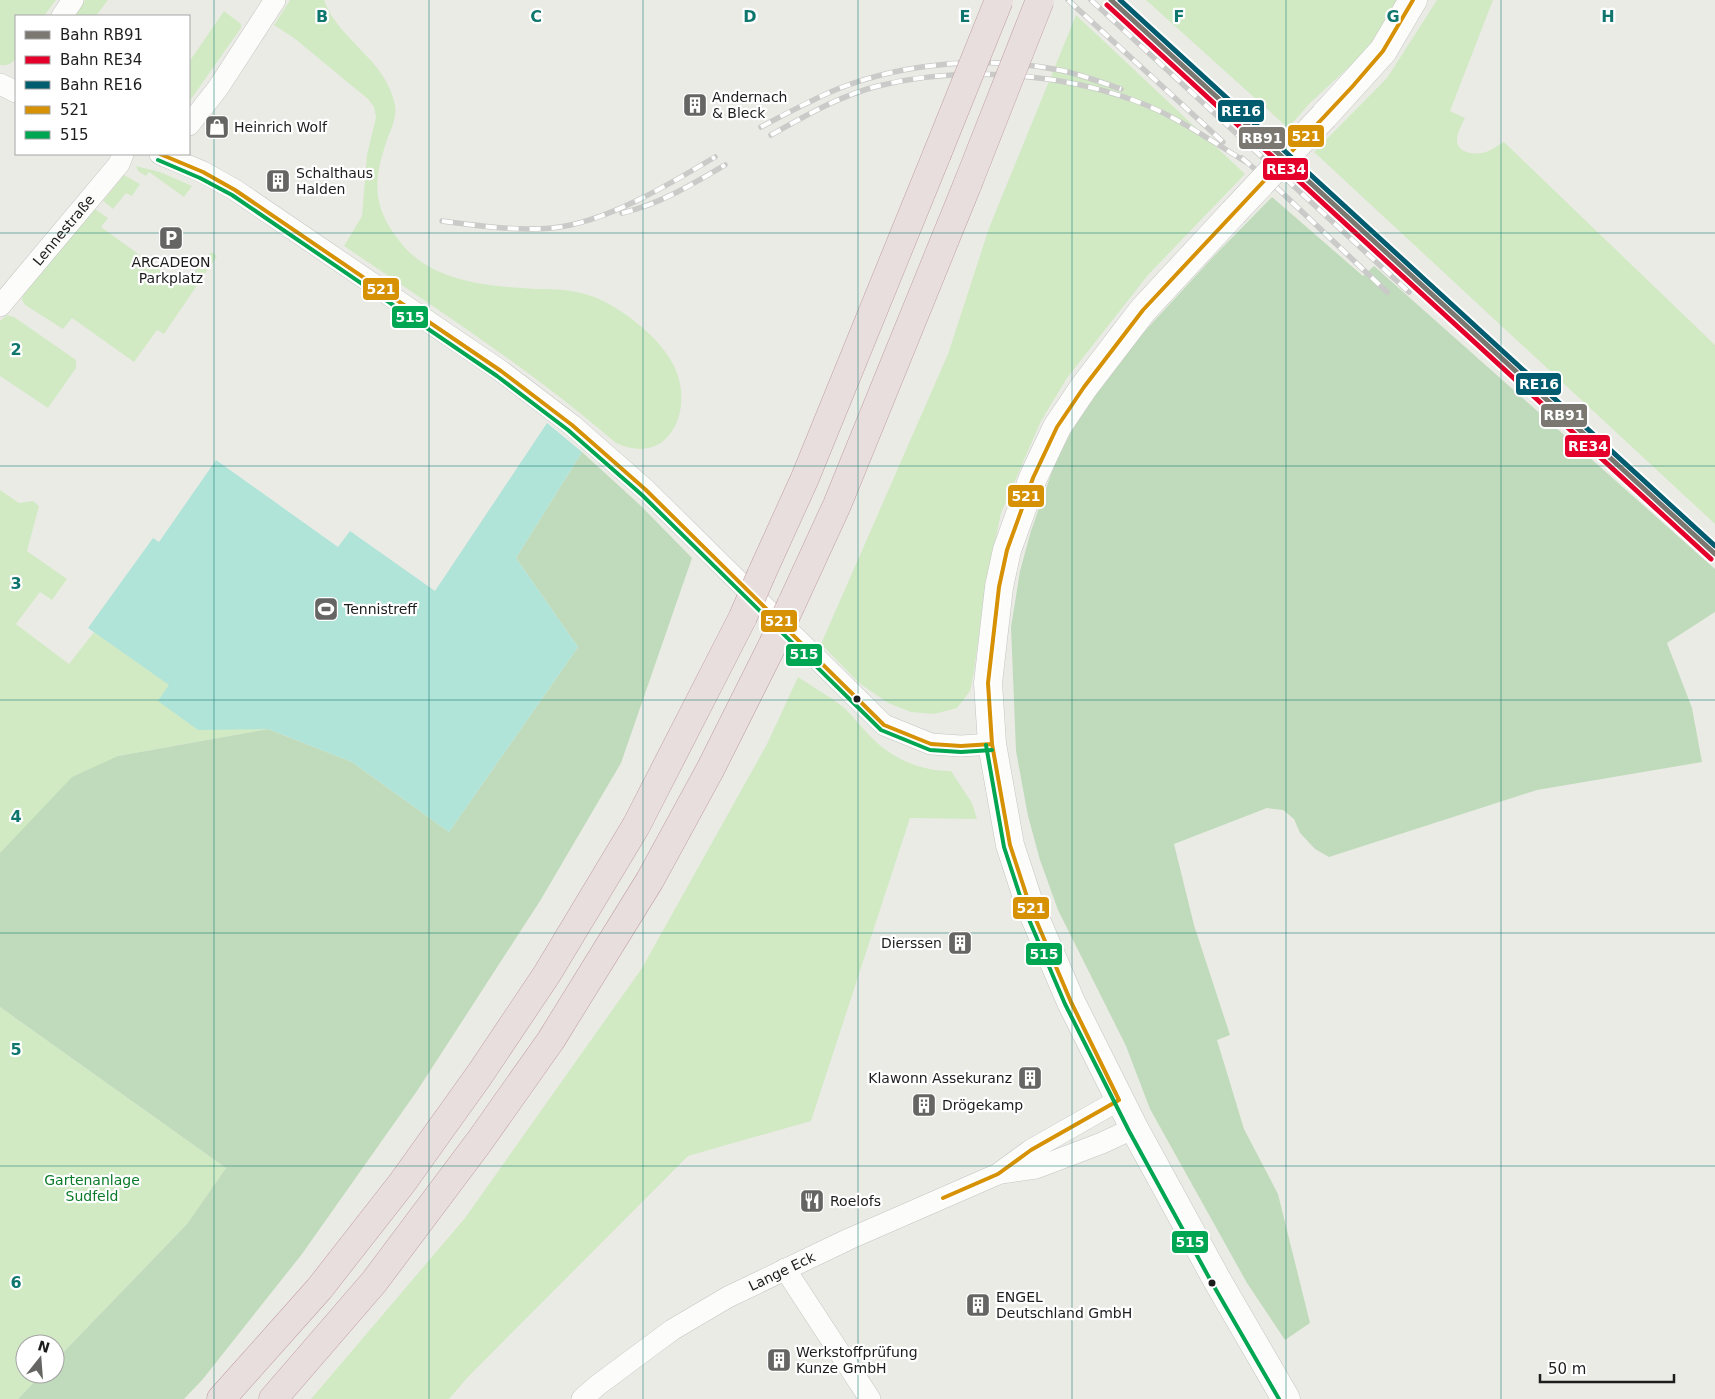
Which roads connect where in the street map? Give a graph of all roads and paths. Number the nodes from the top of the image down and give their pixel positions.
1 (73, 0) edge
2 (275, 0) edge
3 (999, 0) edge
4 (1040, 0) edge
5 (1413, 0) edge
6 (63, 15) edge
7 (0, 84) edge
8 (15, 92) edge
9 (190, 124) edge
10 (123, 155) edge
11 (167, 155) edge
12 (0, 306) edge
13 (992, 744) junction
14 (1119, 1100) junction
15 (1134, 1128) junction
16 (998, 1174) junction
17 (785, 1269) junction
18 (221, 1399) edge
19 (274, 1399) edge
20 (582, 1399) edge
21 (870, 1399) edge
22 (1286, 1399) edge

1 - 6 street
2 - 9 street
3 - 18 highway, bridge
4 - 19 highway, bridge
5 - 13 street, bridge
7 - 8 street
10 - 12 street, Lennestraße
11 - 13 street
13 - 14 street
14 - 15 street
14 - 16 street, Lange Eck
15 - 16 street, Lange Eck
15 - 22 street
16 - 17 street, Lange Eck
17 - 20 street, Lange Eck
17 - 21 street

